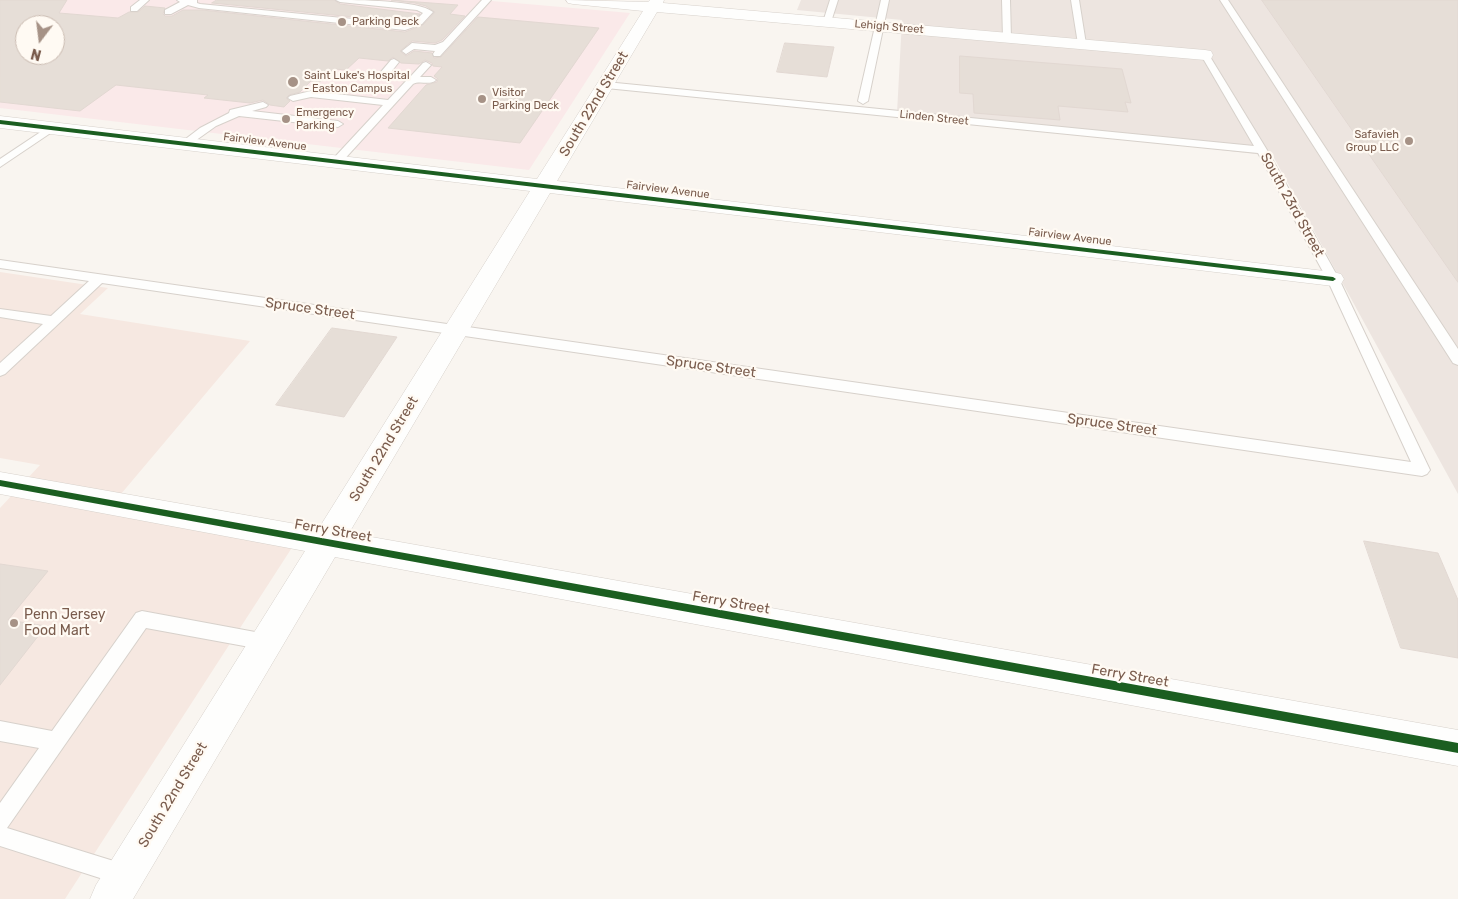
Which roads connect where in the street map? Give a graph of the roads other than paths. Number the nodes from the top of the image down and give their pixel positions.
1 (145, 0) edge
2 (340, 0) edge
3 (487, 0) edge
4 (573, 0) edge
5 (834, 0) edge
6 (884, 0) edge
7 (1006, 0) edge
8 (1075, 0) edge
9 (1224, 0) edge
10 (183, 1) edge
11 (225, 3) edge
12 (655, 4) edge
13 (134, 9) dead end
14 (168, 12) dead end
15 (827, 22) junction
16 (879, 26) junction
17 (1007, 38) junction
18 (446, 44) junction
19 (1082, 44) junction
20 (406, 51) dead end
21 (437, 54) dead end
22 (1205, 55) joint
23 (394, 62) dead end
24 (410, 82) junction
25 (606, 85) junction
26 (293, 98) dead end
27 (863, 101) dead end
28 (391, 103) junction
29 (263, 105) dead end
30 (233, 112) junction
31 (0, 122) edge
32 (338, 124) dead end
33 (51, 128) junction
34 (184, 144) junction
35 (1262, 150) junction
36 (336, 162) junction
37 (0, 164) edge
38 (544, 186) junction
39 (0, 264) edge
40 (100, 279) junction
41 (1332, 279) junction
42 (0, 313) edge
43 (54, 321) junction
44 (456, 330) junction
45 (1458, 360) edge
46 (0, 371) edge
47 (1422, 470) joint
48 (0, 483) edge
49 (327, 543) junction
50 (266, 642) junction
51 (0, 731) edge
52 (56, 741) junction
53 (1458, 748) edge
54 (0, 820) edge
55 (0, 836) edge
56 (125, 875) junction
57 (110, 899) edge

1 - 13 lane
2 - 11 lane
3 - 18 lane
4 - 12 street, Lehigh Street
5 - 15 lane
6 - 16 lane
7 - 17 lane
8 - 19 lane
9 - 45 lane
10 - 11 lane
10 - 14 lane
12 - 15 street, Lehigh Street
12 - 25 street, South 22nd Street
15 - 16 street, Lehigh Street
16 - 17 street, Lehigh Street
16 - 27 lane
17 - 19 street, Lehigh Street
18 - 20 lane
18 - 21 lane
19 - 22 street, Lehigh Street
22 - 35 lane, South 23rd Street
23 - 24 lane
24 - 24 lane
24 - 28 lane
25 - 35 lane, Linden Street
25 - 38 street, South 22nd Street
26 - 28 lane
28 - 36 lane
29 - 30 lane
30 - 32 lane
30 - 34 lane
31 - 33 street, Fairview Avenue
33 - 34 street, Fairview Avenue
33 - 37 lane
34 - 36 street, Fairview Avenue
35 - 41 lane, South 23rd Street
36 - 38 street, Fairview Avenue
38 - 41 street, Fairview Avenue
38 - 44 street, South 22nd Street
39 - 40 lane, Spruce Street
40 - 43 lane
40 - 44 lane, Spruce Street
41 - 47 lane, South 23rd Street
42 - 43 lane
43 - 46 lane
44 - 47 lane, Spruce Street
44 - 49 street, South 22nd Street
48 - 49 street, Ferry Street
49 - 50 street, South 22nd Street
49 - 53 street, Ferry Street
50 - 52 lane
50 - 56 street, South 22nd Street
51 - 52 lane
52 - 54 lane
55 - 56 lane
56 - 57 street, South 22nd Street

